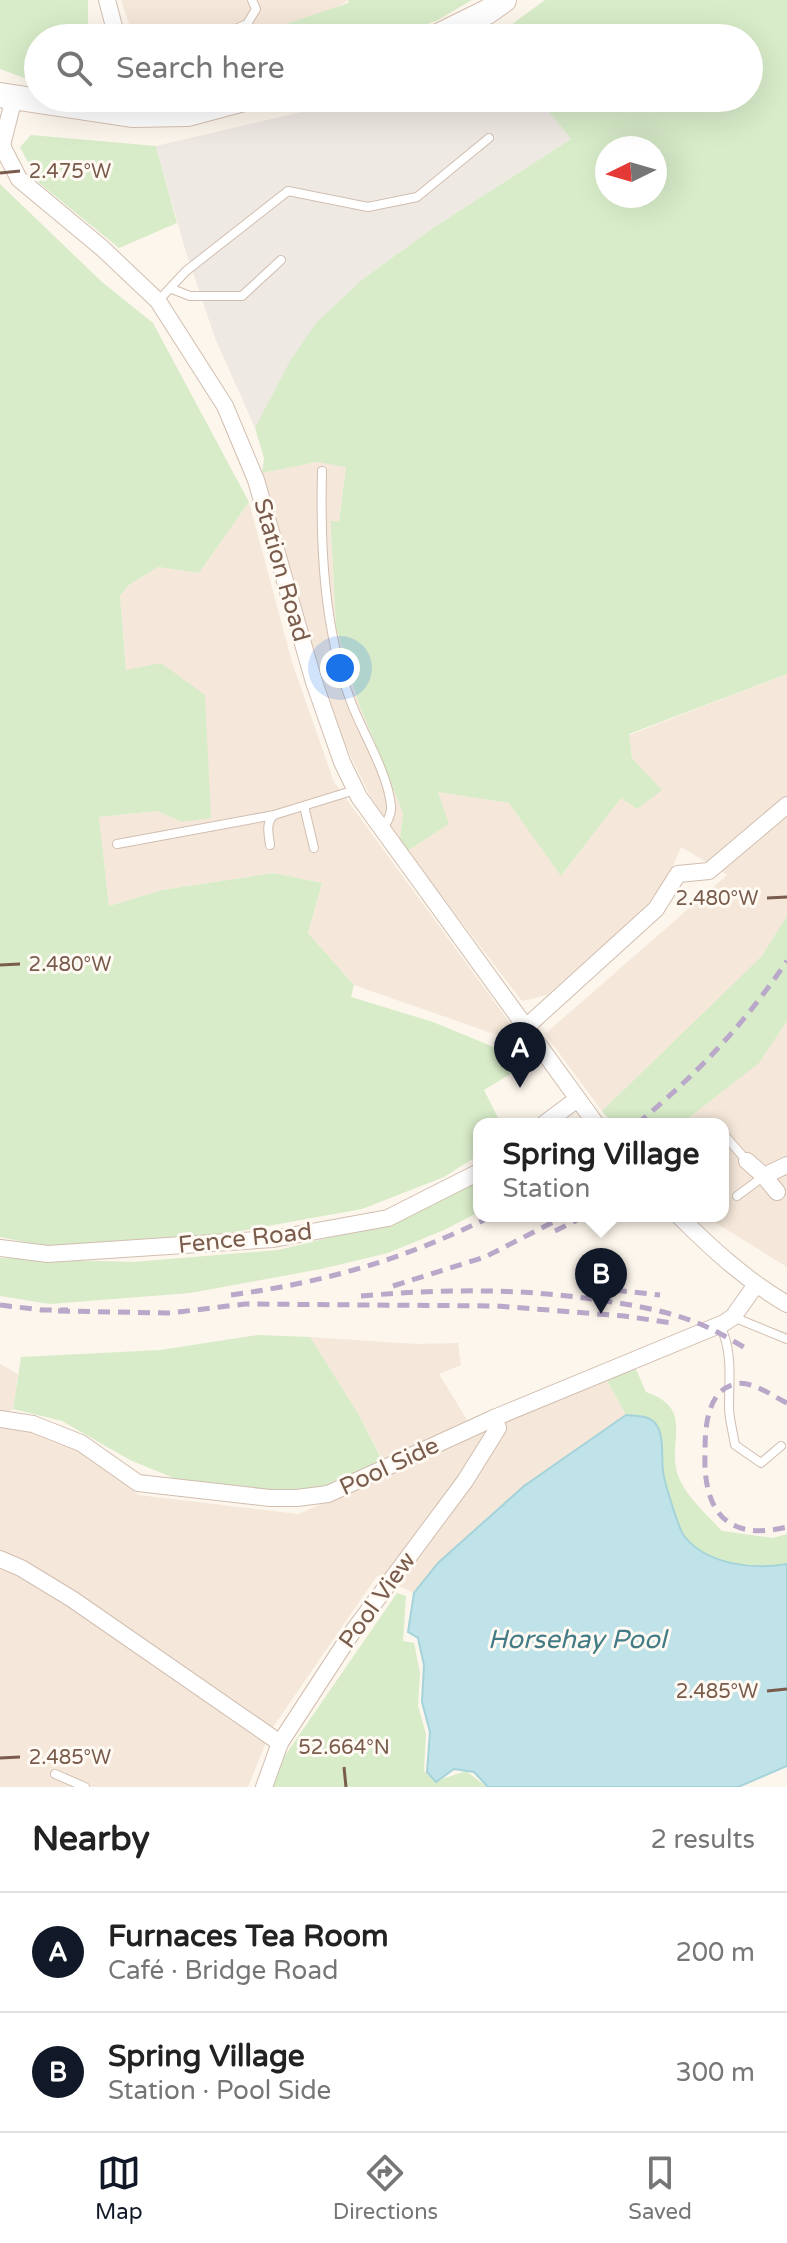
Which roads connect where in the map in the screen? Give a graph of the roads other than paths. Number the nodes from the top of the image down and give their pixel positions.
1 (107, 0) edge
2 (252, 0) edge
3 (504, 0) edge
4 (113, 24) edge
5 (247, 24) edge
6 (463, 24) edge
7 (7, 97) edge
8 (174, 112) edge
9 (196, 112) edge
10 (1, 138) edge
11 (489, 138) dead end
12 (281, 260) dead end
13 (172, 289) junction
14 (158, 301) junction
15 (322, 471) dead end
16 (355, 790) junction
17 (787, 805) edge
18 (304, 806) junction
19 (274, 815) junction
20 (382, 829) junction
21 (117, 844) dead end
22 (270, 845) dead end
23 (314, 848) dead end
24 (525, 1028) junction
25 (576, 1100) junction
26 (552, 1118) edge
27 (591, 1118) edge
28 (729, 1140) edge
29 (747, 1161) joint
30 (787, 1165) edge
31 (473, 1175) edge
32 (764, 1176) junction
33 (777, 1192) dead end
34 (737, 1196) dead end
35 (685, 1222) edge
36 (0, 1248) edge
37 (755, 1286) junction
38 (787, 1304) edge
39 (727, 1321) junction
40 (787, 1339) edge
41 (494, 1418) junction
42 (0, 1419) edge
43 (781, 1446) dead end
44 (0, 1559) edge
45 (280, 1743) junction
46 (55, 1774) dead end
47 (85, 1787) edge
48 (264, 1787) edge

1 - 4 street
2 - 5 lane
3 - 6 main road
7 - 10 street, Station Road
8 - 9 main road
10 - 14 street, Station Road
11 - 13 lane
12 - 13 lane
13 - 14 lane
14 - 16 street, Station Road
15 - 20 lane
16 - 18 lane
16 - 20 street, Station Road
17 - 24 street
18 - 19 lane
18 - 23 lane
19 - 21 lane
19 - 22 lane
20 - 24 street, Station Road
24 - 25 street, Station Road
25 - 26 street
25 - 27 street, Station Road
28 - 29 lane
29 - 32 street
30 - 32 street
31 - 36 street, Fence Road
32 - 33 street
32 - 34 lane
35 - 37 street
37 - 38 street
37 - 39 street
39 - 40 lane
39 - 41 street, Pool Side
39 - 43 lane
41 - 42 street, Pool Side
41 - 45 street, Pool View
44 - 45 street
45 - 48 street, Pool View
46 - 47 lane

